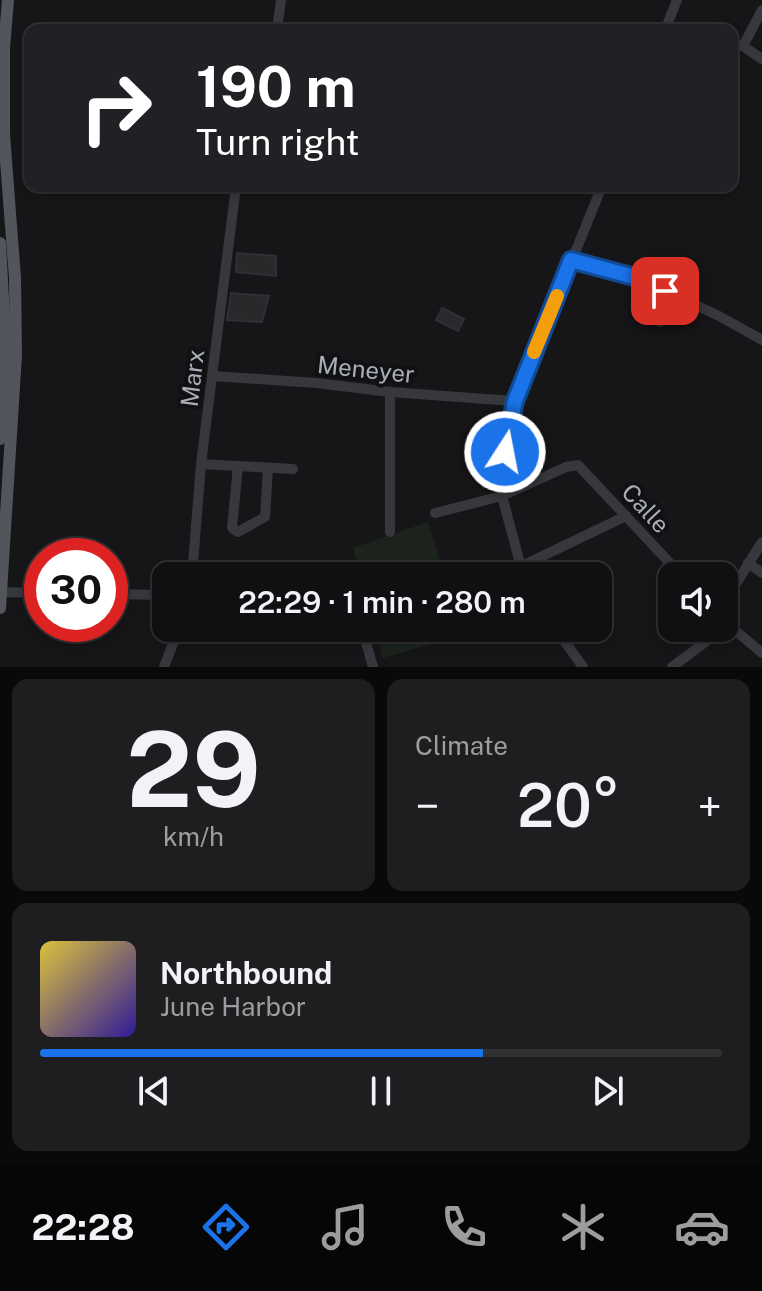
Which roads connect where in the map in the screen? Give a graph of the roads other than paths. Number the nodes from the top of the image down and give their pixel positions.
1 (8, 0) edge
2 (281, 0) edge
3 (677, 0) edge
4 (762, 10) edge
5 (278, 24) edge
6 (667, 24) edge
7 (2, 48) edge
8 (762, 59) edge
9 (235, 192) edge
10 (599, 192) edge
11 (5, 208) edge
12 (0, 243) edge
13 (571, 260) junction
14 (762, 340) edge
15 (11, 355) junction
16 (212, 376) junction
17 (390, 392) junction
18 (515, 401) junction
19 (0, 439) edge
20 (201, 464) junction
21 (238, 466) junction
22 (268, 468) junction
23 (293, 469) dead end
24 (5, 476) edge
25 (502, 496) junction
26 (435, 513) dead end
27 (626, 516) junction
28 (390, 532) dead end
29 (762, 542) edge
30 (193, 562) edge
31 (521, 562) edge
32 (541, 562) edge
33 (669, 562) edge
34 (748, 563) junction
35 (762, 573) edge
36 (738, 580) edge
37 (128, 594) edge
38 (152, 595) edge
39 (24, 596) edge
40 (0, 601) edge
41 (738, 635) edge
42 (174, 642) edge
43 (366, 642) edge
44 (565, 642) edge
45 (704, 642) edge
46 (762, 653) edge
47 (164, 667) edge
48 (373, 667) edge
49 (583, 667) edge
50 (672, 667) edge

1 - 7 main road
2 - 5 street
3 - 6 street
4 - 8 street
7 - 11 main road
9 - 16 street, Marx
10 - 13 street
11 - 15 main road
12 - 15 main road
13 - 14 street
13 - 18 street
15 - 19 main road
15 - 24 main road
16 - 17 street, Meneyer
16 - 20 street, Marx
17 - 18 street, Meneyer
17 - 28 street
18 - 25 street
20 - 21 street
20 - 30 street, Marx
21 - 22 street
21 - 22 street
22 - 23 street
24 - 40 main road
25 - 26 street
25 - 27 street, Calle
25 - 31 street
27 - 32 street
27 - 33 street, Calle
29 - 34 street
34 - 35 street
34 - 36 street
37 - 38 street
39 - 40 street
41 - 46 street
42 - 47 street
43 - 48 street
44 - 49 street
45 - 50 street

